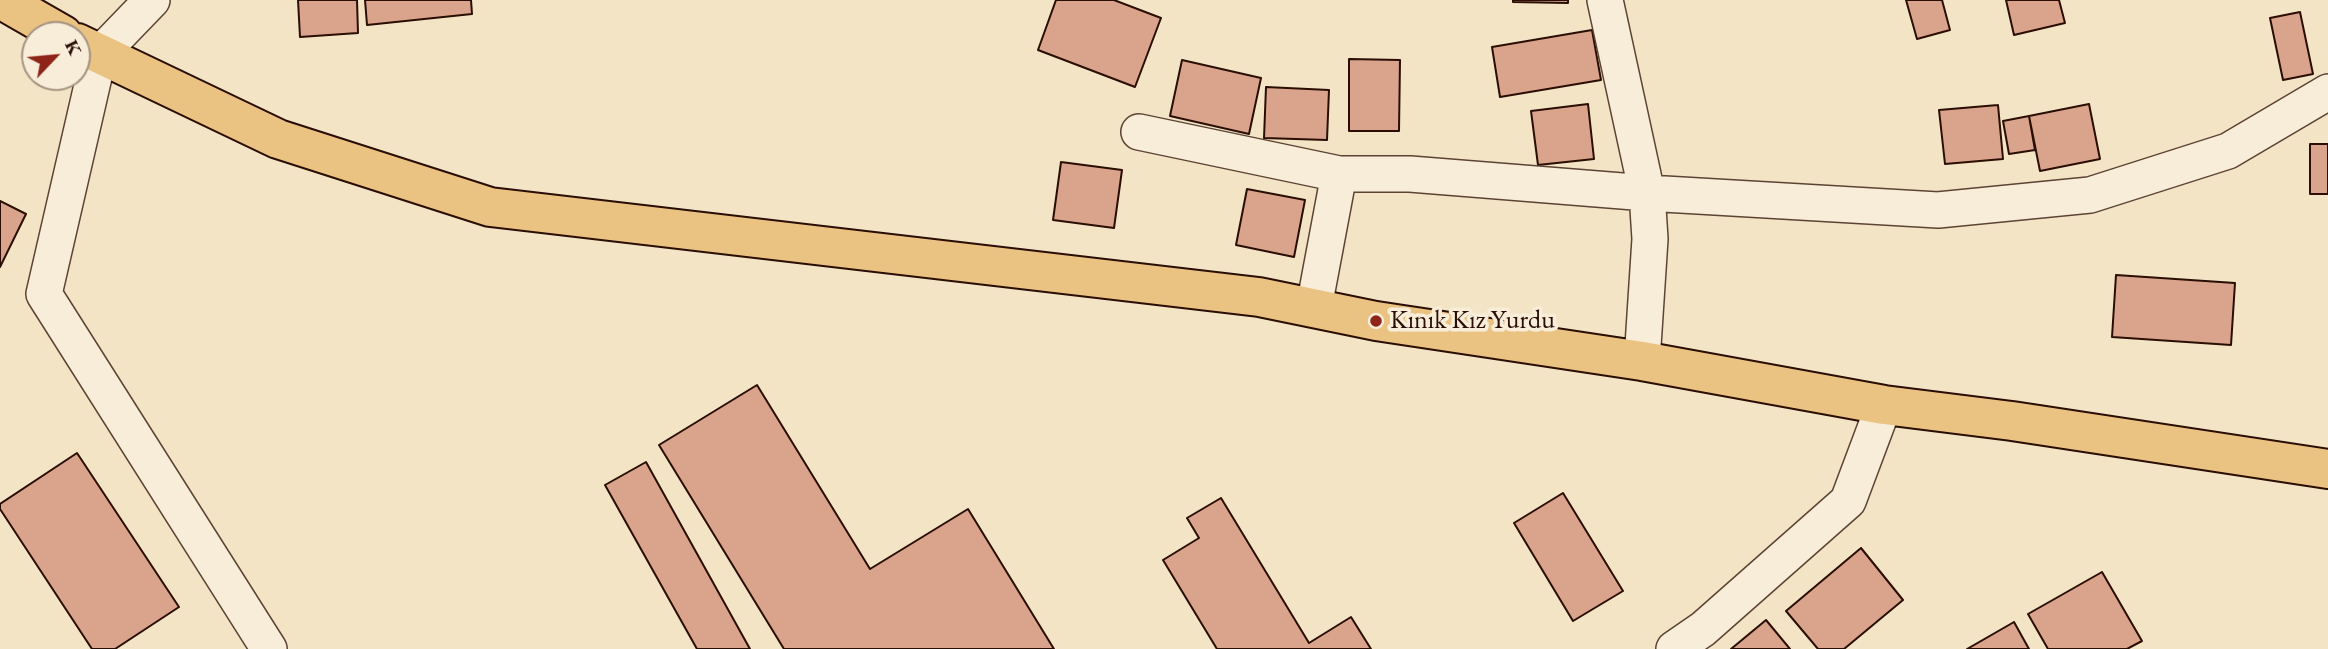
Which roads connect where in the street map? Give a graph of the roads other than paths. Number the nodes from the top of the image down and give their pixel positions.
1 (2, 0) edge
2 (152, 0) edge
3 (1605, 0) edge
4 (39, 21) edge
5 (91, 47) edge
6 (91, 50) edge
7 (80, 91) edge
8 (2328, 92) edge
9 (1139, 132) dead end
10 (1339, 174) junction
11 (1647, 193) junction
12 (1314, 307) junction
13 (1642, 360) junction
14 (1884, 405) junction
15 (2328, 469) edge
16 (269, 649) edge
17 (1674, 649) edge

1 - 4 main road
2 - 5 street
3 - 11 street
6 - 12 main road
7 - 16 street
8 - 11 street
9 - 10 street
10 - 11 street
10 - 12 street
11 - 13 street
12 - 13 main road
13 - 14 main road
14 - 15 main road
14 - 17 street

